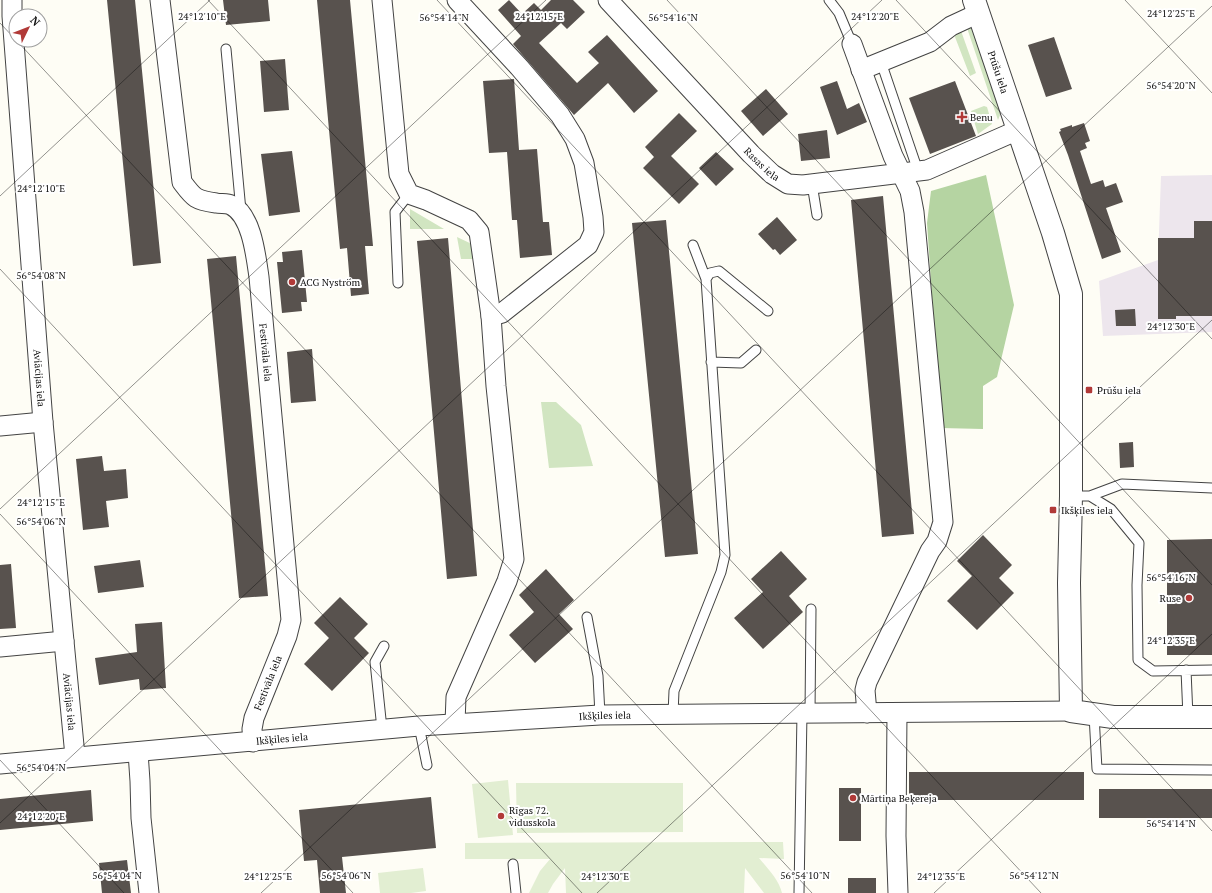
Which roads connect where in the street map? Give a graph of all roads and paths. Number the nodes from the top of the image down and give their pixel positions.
1 (12, 0) edge
2 (160, 0) edge
3 (382, 0) edge
4 (457, 0) edge
5 (608, 0) edge
6 (829, 0) edge
7 (977, 6) edge
8 (852, 44) joint
9 (226, 49) dead end
10 (881, 62) junction
11 (861, 70) junction
12 (1018, 130) junction
13 (910, 172) junction
14 (812, 184) junction
15 (408, 194) junction
16 (241, 211) junction
17 (817, 216) dead end
18 (693, 245) dead end
19 (706, 279) junction
20 (398, 283) dead end
21 (768, 312) dead end
22 (491, 316) junction
23 (756, 350) dead end
24 (712, 362) junction
25 (43, 422) junction
26 (0, 426) edge
27 (1212, 488) edge
28 (1081, 496) junction
29 (811, 609) dead end
30 (587, 617) dead end
31 (64, 641) junction
32 (384, 646) dead end
33 (0, 647) edge
34 (1186, 670) junction
35 (1212, 670) edge
36 (1071, 711) junction
37 (867, 712) junction
38 (806, 713) junction
39 (897, 713) junction
40 (673, 714) junction
41 (600, 715) junction
42 (1094, 715) junction
43 (1188, 717) junction
44 (1212, 717) edge
45 (455, 723) junction
46 (419, 726) junction
47 (382, 729) junction
48 (253, 742) junction
49 (138, 752) junction
50 (75, 756) junction
51 (0, 764) edge
52 (427, 765) dead end
53 (1212, 770) edge
54 (513, 864) dead end
55 (149, 893) edge
56 (516, 893) edge
57 (799, 893) edge
58 (898, 893) edge

1 - 25 street, Aviācijas iela
2 - 16 street
3 - 15 street
4 - 22 street
5 - 14 street, Rasas iela
6 - 8 lane
7 - 10 street
7 - 12 street, Prūšu iela
8 - 11 street
9 - 16 lane
10 - 11 street
10 - 13 lane
11 - 13 street
12 - 13 street, Rasas iela
12 - 28 street, Prūšu iela
13 - 14 street, Rasas iela
13 - 37 street
14 - 17 lane
15 - 20 lane
15 - 22 street
16 - 48 street, Festivāla iela
18 - 19 lane
19 - 21 lane
19 - 24 lane
22 - 45 street
23 - 24 lane
24 - 40 lane
25 - 26 street
25 - 31 street, Aviācijas iela
27 - 28 lane
28 - 34 lane
28 - 36 street, Prūšu iela
29 - 38 lane
30 - 41 lane
31 - 33 street
31 - 50 street, Aviācijas iela
32 - 47 lane
34 - 35 lane
34 - 43 lane
36 - 39 street, Ikšķiles iela
36 - 42 street, Ikšķiles iela
37 - 38 street, Ikšķiles iela
37 - 39 street, Ikšķiles iela
38 - 40 street, Ikšķiles iela
38 - 57 lane
39 - 58 street
40 - 41 street, Ikšķiles iela
41 - 45 street, Ikšķiles iela
42 - 43 street, Ikšķiles iela
42 - 53 lane
43 - 44 street, Ikšķiles iela
45 - 46 street, Ikšķiles iela
46 - 47 street, Ikšķiles iela
46 - 52 lane
47 - 48 street, Ikšķiles iela
48 - 49 street, Ikšķiles iela
49 - 50 street, Ikšķiles iela
49 - 55 street
50 - 51 street, Ikšķiles iela
54 - 56 lane

